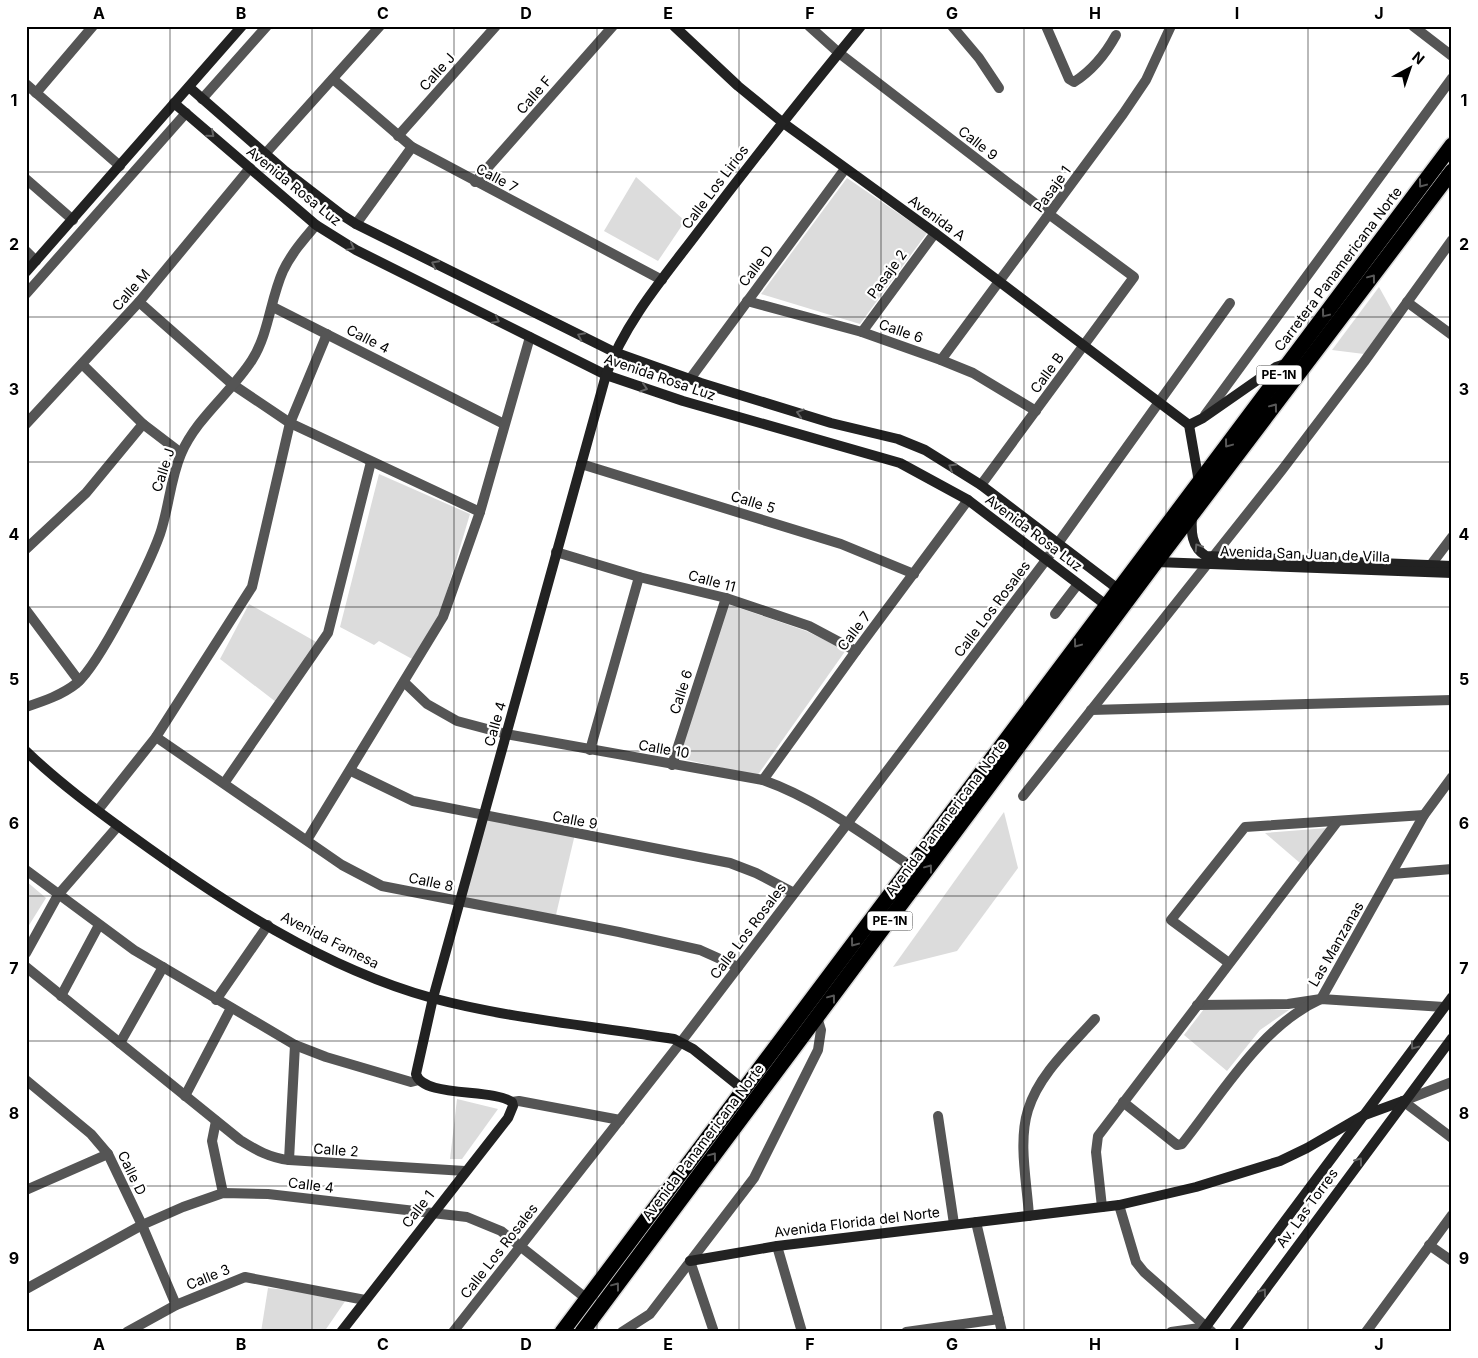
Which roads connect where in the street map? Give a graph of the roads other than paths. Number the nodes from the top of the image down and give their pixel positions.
1 (93, 26) edge
2 (242, 26) edge
3 (267, 26) edge
4 (380, 26) edge
5 (496, 26) edge
6 (613, 26) edge
7 (674, 26) edge
8 (809, 26) edge
9 (861, 26) edge
10 (952, 26) edge
11 (1046, 26) edge
12 (1171, 26) edge
13 (1413, 26) edge
14 (1116, 35) dead end
15 (839, 53) junction
16 (1452, 56) edge
17 (1452, 78) edge
18 (332, 79) junction
19 (26, 84) edge
20 (189, 87) junction
21 (999, 88) dead end
22 (36, 93) junction
23 (202, 99) junction
24 (174, 103) junction
25 (186, 113) junction
26 (782, 122) junction
27 (398, 136) junction
28 (1452, 145) edge
29 (412, 147) junction
30 (265, 154) junction
31 (120, 166) junction
32 (250, 168) junction
33 (845, 169) junction
34 (1452, 171) edge
35 (26, 179) edge
36 (475, 182) junction
37 (1050, 215) junction
38 (73, 220) junction
39 (356, 224) junction
40 (316, 225) junction
41 (935, 233) junction
42 (1452, 240) edge
43 (26, 252) edge
44 (36, 261) junction
45 (26, 272) edge
46 (1134, 277) joint
47 (662, 280) junction
48 (999, 283) junction
49 (26, 294) edge
50 (747, 301) junction
51 (139, 302) junction
52 (1407, 302) junction
53 (1230, 303) dead end
54 (273, 307) junction
55 (862, 332) junction
56 (327, 334) junction
57 (1452, 335) edge
58 (530, 337) junction
59 (1085, 345) junction
60 (614, 352) junction
61 (942, 360) junction
62 (1288, 362) junction
63 (82, 364) junction
64 (606, 375) junction
65 (690, 379) junction
66 (232, 384) junction
67 (1157, 402) junction
68 (1036, 411) junction
69 (1203, 418) junction
70 (290, 423) junction
71 (26, 424) edge
72 (144, 424) junction
73 (504, 424) junction
74 (1189, 425) junction
75 (181, 453) junction
76 (371, 462) junction
77 (581, 464) junction
78 (1199, 482) junction
79 (981, 485) junction
80 (968, 500) junction
81 (480, 512) junction
82 (1192, 516) junction
83 (1452, 537) edge
84 (1057, 542) junction
85 (26, 549) edge
86 (556, 552) junction
87 (1046, 560) junction
88 (1211, 560) junction
89 (1156, 562) junction
90 (1452, 566) edge
91 (1430, 569) junction
92 (1452, 573) edge
93 (914, 574) junction
94 (639, 577) junction
95 (1078, 584) junction
96 (1118, 590) junction
97 (726, 598) junction
98 (1106, 605) junction
99 (26, 610) edge
100 (1055, 614) dead end
101 (856, 651) junction
102 (79, 681) junction
103 (404, 682) junction
104 (1452, 700) edge
105 (26, 707) edge
106 (1091, 710) junction
107 (506, 734) junction
108 (156, 737) junction
109 (590, 750) junction
110 (28, 755) edge
111 (672, 765) junction
112 (351, 771) junction
113 (1452, 777) edge
114 (763, 780) junction
115 (225, 782) junction
116 (1023, 796) dead end
117 (98, 810) junction
118 (1424, 814) junction
119 (483, 816) junction
120 (1338, 822) junction
121 (847, 824) junction
122 (118, 826) junction
123 (307, 840) junction
124 (912, 867) junction
125 (1452, 869) edge
126 (26, 870) edge
127 (1392, 874) junction
128 (794, 892) junction
129 (58, 895) junction
130 (459, 902) junction
131 (99, 924) junction
132 (268, 925) junction
133 (26, 953) edge
134 (1229, 963) junction
135 (26, 967) edge
136 (163, 967) junction
137 (738, 967) junction
138 (61, 996) junction
139 (1452, 997) edge
140 (433, 998) junction
141 (1321, 999) junction
142 (216, 1000) junction
143 (1197, 1005) junction
144 (1444, 1007) junction
145 (232, 1008) junction
146 (817, 1017) junction
147 (1096, 1019) dead end
148 (1452, 1038) edge
149 (681, 1042) junction
150 (120, 1044) junction
151 (295, 1045) junction
152 (26, 1080) edge
153 (418, 1080) junction
154 (1452, 1082) edge
155 (744, 1090) junction
156 (185, 1096) junction
157 (1402, 1101) junction
158 (512, 1102) junction
159 (1123, 1102) junction
160 (938, 1116) dead end
161 (1362, 1116) junction
162 (620, 1120) junction
163 (216, 1121) junction
164 (1452, 1138) edge
165 (108, 1154) junction
166 (289, 1160) junction
167 (465, 1171) junction
168 (26, 1190) edge
169 (223, 1193) junction
170 (1119, 1205) junction
171 (1102, 1207) junction
172 (432, 1214) junction
173 (1452, 1215) edge
174 (1029, 1216) junction
175 (976, 1222) junction
176 (954, 1224) junction
177 (142, 1225) junction
178 (521, 1245) junction
179 (1429, 1245) junction
180 (777, 1246) junction
181 (690, 1261) junction
182 (1452, 1261) edge
183 (26, 1289) edge
184 (587, 1299) junction
185 (364, 1300) junction
186 (176, 1305) junction
187 (999, 1319) junction
188 (1207, 1330) edge
189 (127, 1332) edge
190 (341, 1332) edge
191 (453, 1332) edge
192 (562, 1332) edge
193 (582, 1332) edge
194 (622, 1332) edge
195 (714, 1332) edge
196 (802, 1332) edge
197 (906, 1332) edge
198 (1002, 1332) edge
199 (1170, 1332) edge
200 (1234, 1332) edge
201 (1366, 1332) edge

1 - 22 street
2 - 20 street
3 - 23 street
4 - 18 street
5 - 27 street, Calle J
6 - 36 street, Calle F
7 - 26 street, Avenida A
8 - 15 street, Calle 9
9 - 15 street, Calle Los Lirios
10 - 21 street
11 - 14 street
12 - 37 street, Pasaje 1
13 - 16 street
15 - 26 street, Calle Los Lirios
15 - 37 street, Calle 9
17 - 69 street
18 - 27 street, Calle 7
18 - 30 street
19 - 22 street
20 - 23 street, Avenida Rosa Luz
20 - 24 street
22 - 31 street
23 - 30 street, Avenida Rosa Luz
24 - 25 street, Avenida Rosa Luz
24 - 31 street
25 -> 32 street, Avenida Rosa Luz
25 - 49 street
26 - 33 street, Avenida A
26 - 47 street, Calle Los Lirios
27 - 29 street, Calle 7
28 -> 62 highway, Carretera Panamericana Norte / PE-1N
29 - 36 street, Calle 7
29 - 39 street
30 - 39 street, Avenida Rosa Luz
31 - 38 street
32 - 40 street, Avenida Rosa Luz
32 - 51 street, Calle M
33 - 41 street, Avenida A
33 - 50 street, Calle D
82 -> 34 highway, PE-1N
35 - 38 street
36 - 47 street, Calle 7
37 - 46 street, Calle 9
37 - 48 street, Pasaje 1
38 - 44 street
60 -> 39 street, Avenida Rosa Luz
40 - 54 street, Calle J
40 -> 58 street, Avenida Rosa Luz
41 - 48 street, Avenida A
41 - 55 street, Pasaje 2
42 - 52 street
43 - 44 street
44 - 45 street
46 - 59 street, Calle B
47 - 60 street, Calle Los Lirios
48 - 59 street, Avenida A
48 - 61 street, Pasaje 1
50 - 55 street, Calle 6
50 - 65 street, Calle D
51 - 63 street, Calle M
51 - 66 street
52 - 57 street
52 - 88 street
53 - 67 street, Calle Los Rosales
54 - 56 street, Calle 4
54 - 66 street, Calle J
55 - 61 street, Calle 6
56 - 70 street
56 - 73 street, Calle 4
58 - 64 street, Avenida Rosa Luz
58 - 73 street
59 - 67 street, Avenida A
59 - 68 street, Calle B
60 - 64 street, Calle Los Lirios
60 - 65 street, Avenida Rosa Luz
61 - 68 street, Calle 6
62 - 69 street
62 -> 78 highway, Carretera Panamericana Norte / PE-1N
63 - 71 street, Calle M
63 - 72 street
64 - 77 street, Calle 4
64 -> 80 street, Avenida Rosa Luz
79 -> 65 street, Avenida Rosa Luz
66 - 70 street
66 - 75 street, Calle J
67 - 74 street, Avenida A
67 - 84 street, Calle Los Rosales
68 - 79 street, Calle B
69 - 74 street
70 - 76 street
70 - 108 street
72 - 75 street
72 - 85 street
73 - 81 street
74 - 78 street
75 - 102 street, Calle J
76 - 81 street
76 - 115 street
77 - 86 street, Calle 4
77 - 93 street, Calle 5
78 - 96 highway, Carretera Panamericana Norte / PE-1N
79 - 84 street, Avenida Rosa Luz
80 - 87 street, Avenida Rosa Luz
80 - 93 street, Calle 7
81 - 103 street
88 -> 82 street, Avenida San Juan de Villa
82 - 89 highway, Avenida Panamericana Norte / PE-1N
83 - 91 street
84 - 87 street, Calle Los Rosales
84 - 96 street, Avenida Rosa Luz
86 - 94 street, Calle 11
86 - 107 street, Calle 4
87 - 95 street, Avenida Rosa Luz
87 - 121 street, Calle Los Rosales
88 - 89 street, Avenida San Juan de Villa
88 - 91 street, Avenida San Juan de Villa
88 - 106 street
146 -> 89 highway, Avenida Panamericana Norte / PE-1N
90 - 91 street, Avenida San Juan de Villa
91 - 92 street, Avenida San Juan de Villa
93 - 101 street, Calle 7
94 - 97 street, Calle 11
94 - 109 street
95 - 98 street, Avenida Rosa Luz
95 - 100 street
96 - 98 highway, Carretera Panamericana Norte / PE-1N
97 - 101 street, Calle 11
97 - 111 street, Calle 6
98 -> 124 highway, Avenida Panamericana Norte / PE-1N
99 - 102 street
101 - 114 street, Calle 7
102 - 105 street, Calle J
103 - 107 street, Calle 10
103 - 112 street
104 - 106 street
106 - 116 street
107 - 109 street, Calle 10
107 - 119 street, Calle 4
108 - 115 street, Calle 8
108 - 117 street
109 - 111 street, Calle 10
110 - 117 street, Avenida Famesa
111 - 114 street, Calle 10
112 - 119 street, Calle 9
112 - 123 street
113 - 118 street, Las Manzanas
114 - 121 street, Calle 10
115 - 123 street, Calle 8
117 - 122 street, Avenida Famesa
118 - 120 street
118 - 127 street, Las Manzanas
119 - 128 street, Calle 9
119 - 130 street, Calle 4
120 - 134 street
120 - 134 street
121 - 124 street, Calle 10
121 - 128 street, Calle Los Rosales
122 - 129 street
122 - 132 street, Avenida Famesa
123 - 130 street, Calle 8
124 -> 155 highway, Avenida Panamericana Norte / PE-1N
125 - 127 street
126 - 129 street
127 - 141 street, Las Manzanas
128 - 137 street, Calle Los Rosales
129 - 131 street
129 - 133 street
130 - 137 street, Calle 8
130 - 140 street, Calle 4
131 - 136 street
131 - 138 street
132 - 140 street, Avenida Famesa
132 - 142 street
134 - 143 street
135 - 138 street, Calle 2
136 - 142 street
136 - 150 street
137 - 149 street, Calle Los Rosales
138 - 150 street, Calle 2
139 - 144 street, Av. Las Torres
140 - 149 street, Avenida Famesa
140 - 153 street, Calle 4
141 - 143 street
141 - 144 street
141 - 159 street, Las Manzanas
142 - 145 street
143 - 159 street
144 -> 161 street, Av. Las Torres
145 - 151 street
145 - 156 street
146 - 181 street
193 -> 146 highway, Avenida Panamericana Norte / PE-1N
147 - 174 street
148 - 157 street, Av. Las Torres
149 - 155 street, Avenida Famesa
149 - 162 street, Calle Los Rosales
150 - 156 street, Calle 2
151 - 153 street
151 - 166 street
152 - 165 street, Calle D
153 - 158 street
154 - 157 street
155 - 184 highway, Avenida Panamericana Norte / PE-1N
156 - 163 street, Calle 2
157 - 161 street, Avenida Florida del Norte
157 - 164 street
200 -> 157 street, Av. Las Torres
158 - 162 street
158 - 167 street, Calle 1
159 - 171 street
160 - 176 street
161 - 170 street, Avenida Florida del Norte
161 - 188 street, Av. Las Torres
162 - 178 street, Calle Los Rosales
163 - 166 street, Calle 2
163 - 169 street
165 - 168 street
165 - 177 street, Calle D
166 - 167 street, Calle 2
167 - 172 street, Calle 1
169 - 172 street, Calle 4
169 - 177 street, Calle 4
170 - 171 street, Avenida Florida del Norte
170 - 188 street
171 - 174 street, Avenida Florida del Norte
172 - 178 street, Calle 4
172 - 185 street, Calle 1
173 - 179 street
174 - 175 street, Avenida Florida del Norte
175 - 176 street, Avenida Florida del Norte
175 - 187 street
176 - 180 street, Avenida Florida del Norte
177 - 183 street, Calle 4
177 - 186 street, Calle D
178 - 184 street, Calle 4
178 - 191 street, Calle Los Rosales
179 - 182 street
179 - 201 street
180 - 181 street, Avenida Florida del Norte
180 - 196 street
181 - 194 street
181 - 195 street
184 - 192 highway, Avenida Panamericana Norte / PE-1N
185 - 186 street, Calle 3
185 - 190 street, Calle 1
186 - 189 street, Calle 3
187 - 197 street
187 - 198 street
188 - 199 street

